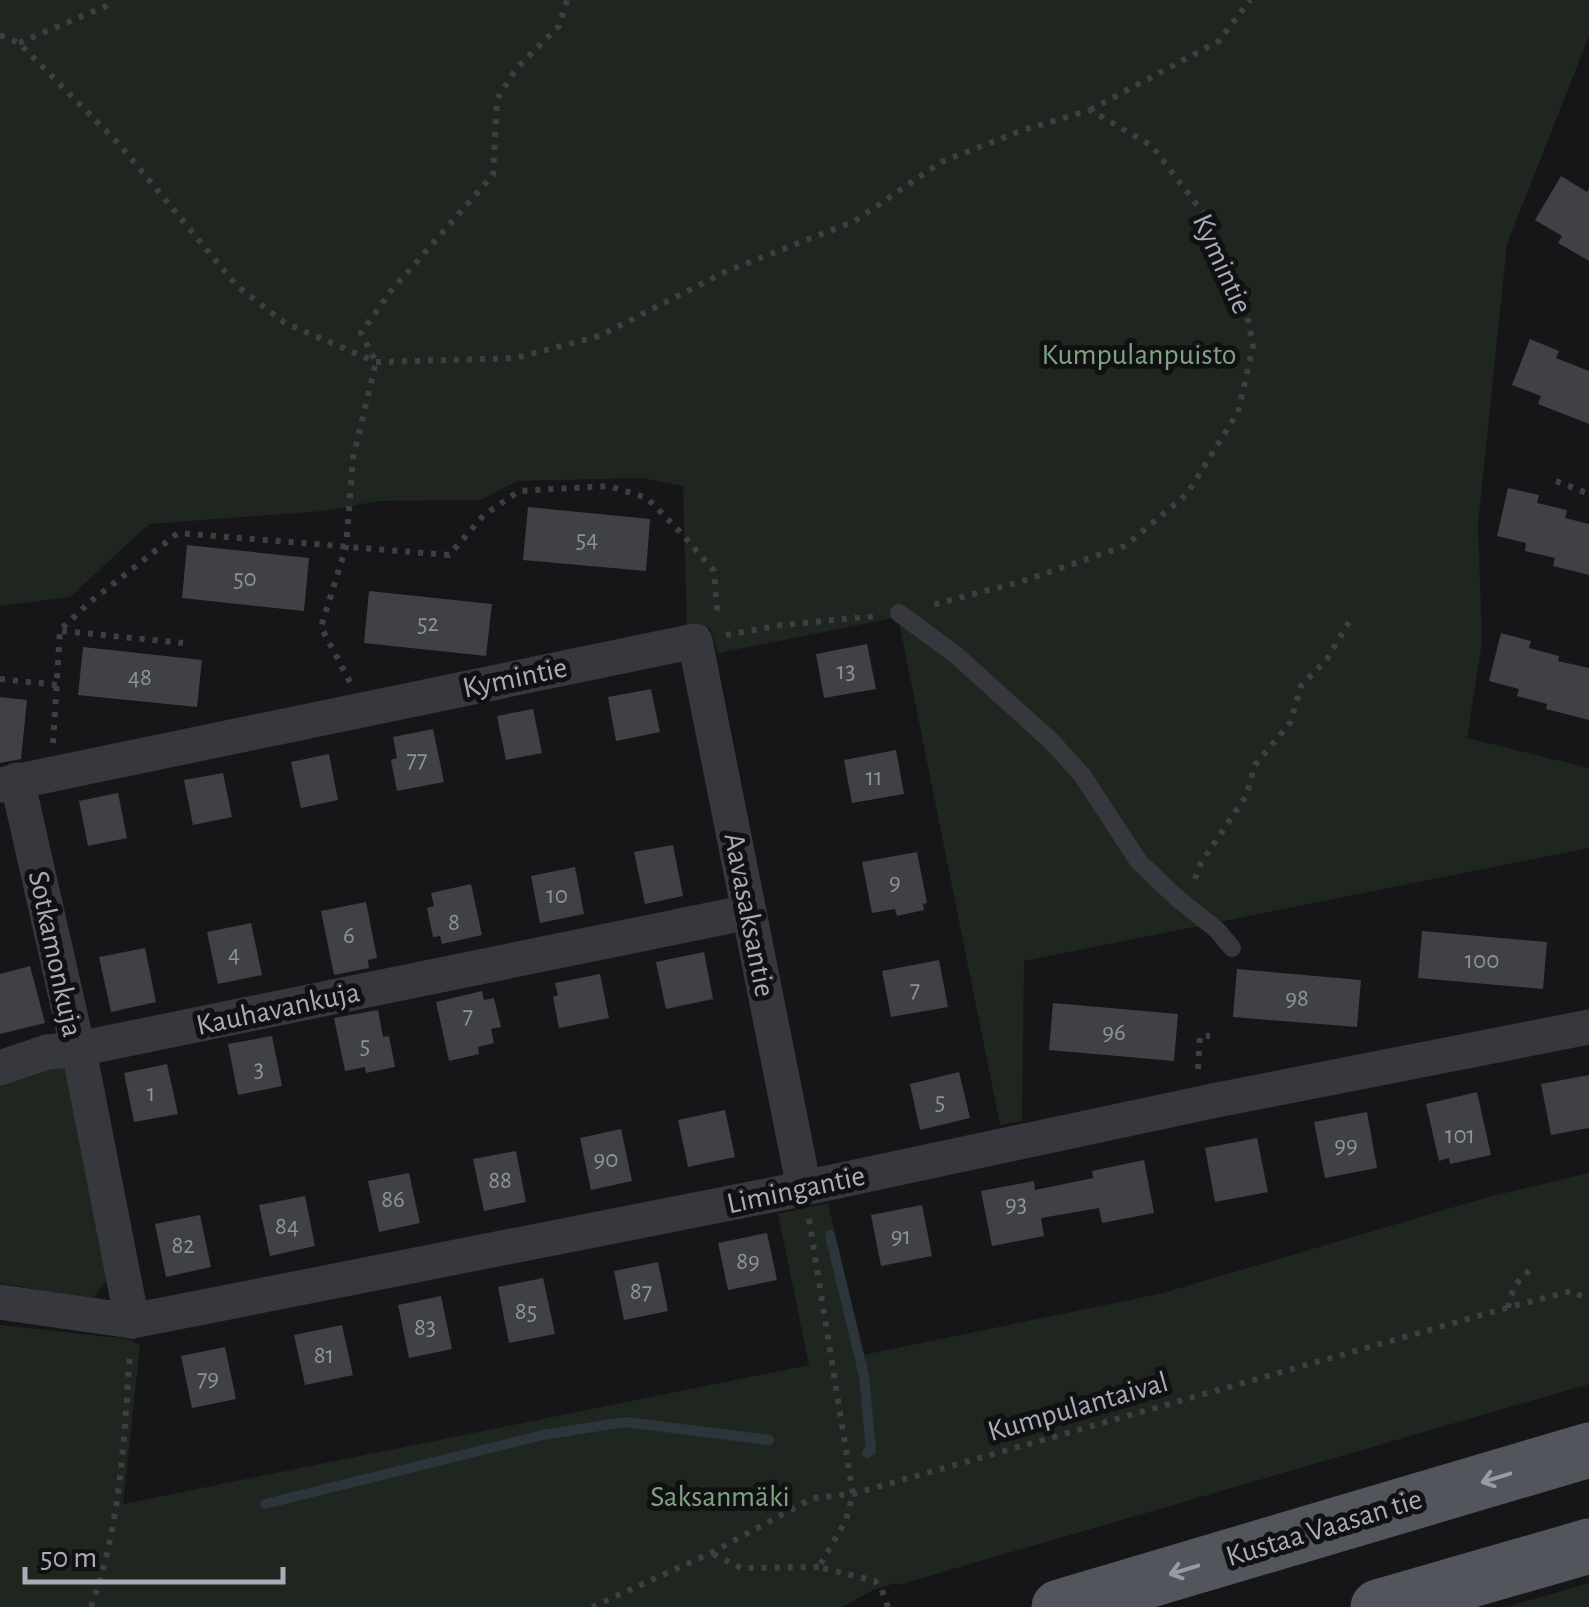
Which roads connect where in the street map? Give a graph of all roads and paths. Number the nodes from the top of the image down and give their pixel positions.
1 (112, 0) edge
2 (566, 0) edge
3 (1250, 0) edge
4 (0, 35) edge
5 (20, 43) junction
6 (1090, 110) junction
7 (376, 362) junction
8 (1556, 482) dead end
9 (1589, 494) edge
10 (346, 548) junction
11 (899, 613) junction
12 (1349, 622) dead end
13 (60, 630) junction
14 (695, 641) junction
15 (183, 644) dead end
16 (0, 679) edge
17 (57, 685) junction
18 (365, 709) junction
19 (23, 780) edge
20 (748, 912) junction
21 (1198, 915) junction
22 (1232, 948) dead end
23 (1589, 1027) edge
24 (1200, 1036) dead end
25 (1210, 1036) dead end
26 (78, 1050) junction
27 (0, 1068) edge
28 (804, 1188) junction
29 (1535, 1266) dead end
30 (1589, 1300) edge
31 (0, 1302) edge
32 (1508, 1308) junction
33 (132, 1322) junction
34 (1589, 1450) edge
35 (853, 1494) junction
36 (1589, 1546) edge
37 (712, 1553) junction
38 (820, 1567) junction
39 (92, 1607) edge
40 (592, 1607) edge
41 (888, 1607) edge
42 (1060, 1607) edge
43 (1378, 1607) edge

1 - 5 path
2 - 7 path
3 - 6 path
4 - 5 path
5 - 7 path
6 - 7 path
6 - 11 path, Kymintie
7 - 10 path
8 - 9 path
10 - 13 path
10 - 14 path
10 - 18 path
11 - 14 path, Kymintie
11 - 21 lane
12 - 21 path
13 - 15 path
13 - 17 path
14 - 18 street, Kymintie
14 - 20 street, Aavasaksantie
16 - 17 path
17 - 19 path
18 - 19 street, Kymintie
19 - 26 street, Sotkamonkuja
20 - 26 street, Kauhavankuja
20 - 28 street, Aavasaksantie
21 - 22 lane
23 - 28 street, Limingantie
24 - 25 path
26 - 27 street, Sotkamonkuja
26 - 33 street
28 - 33 street, Limingantie
28 - 35 path
29 - 32 path
30 - 32 path, Kumpulantaival
31 - 33 street, Limingantie
32 - 35 path, Kumpulantaival
33 - 39 path
34 -> 42 main road, Kustaa Vaasan tie
35 - 37 path, Kumpulantaival
35 - 38 path
36 - 43 main road
37 - 38 path
37 - 40 path, Kumpulantaival
38 - 41 path

